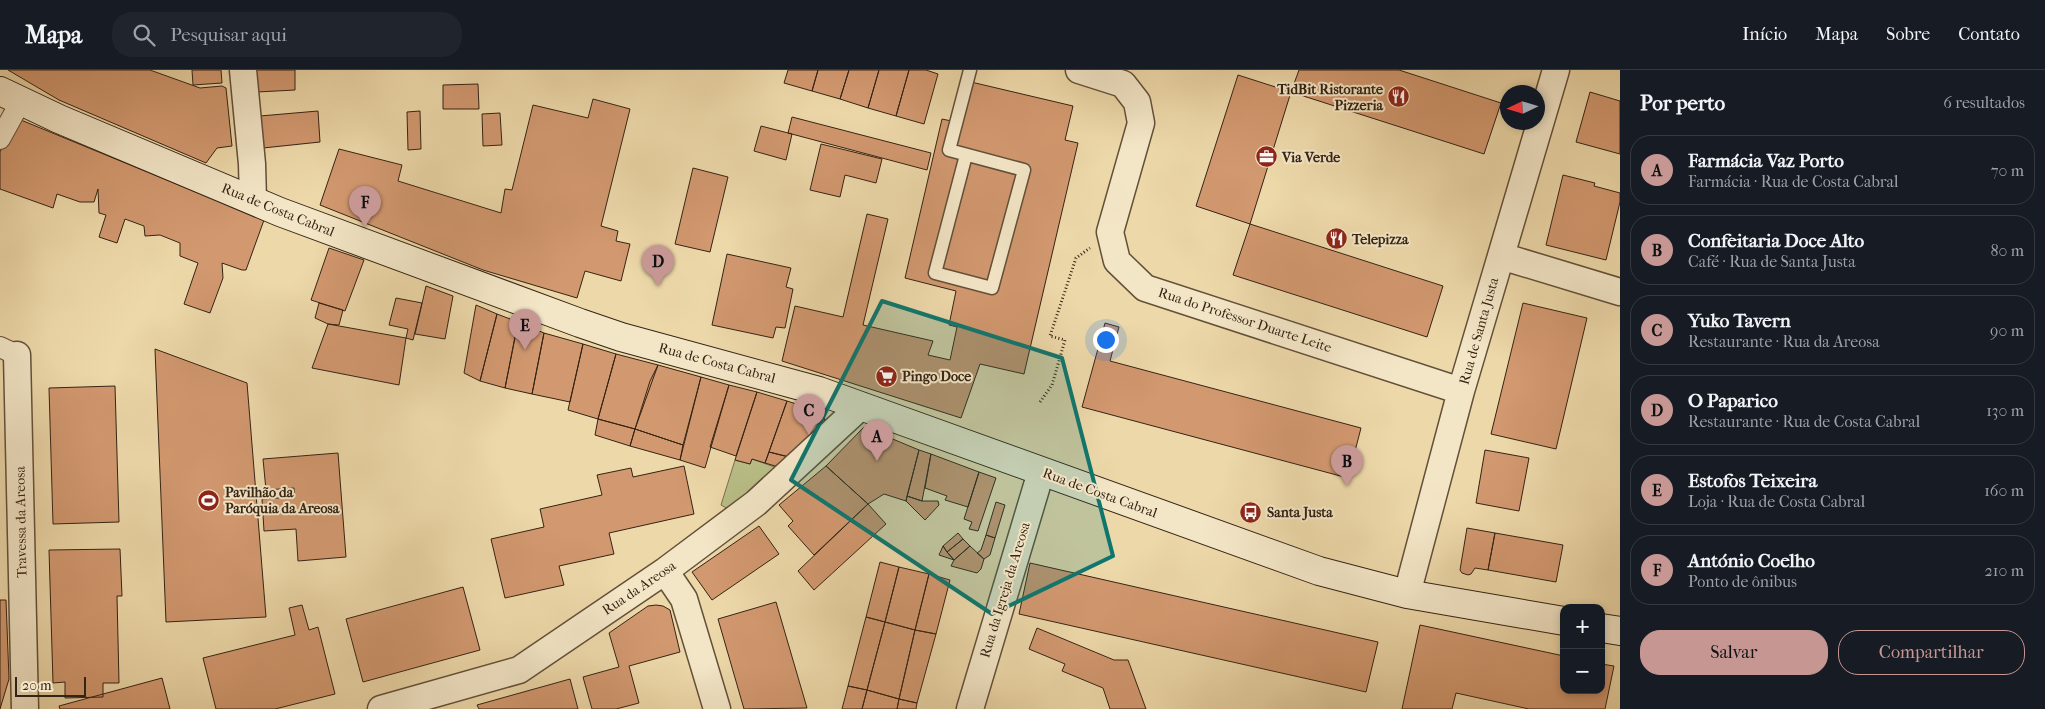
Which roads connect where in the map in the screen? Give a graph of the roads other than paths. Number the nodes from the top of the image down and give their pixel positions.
1 (243, 70) edge
2 (970, 70) edge
3 (1079, 70) edge
4 (1556, 70) edge
5 (10, 96) edge
6 (0, 139) edge
7 (966, 154) junction
8 (253, 200) junction
9 (1501, 256) junction
10 (1620, 292) edge
11 (9, 351) edge
12 (1461, 391) junction
13 (861, 406) junction
14 (1041, 472) junction
15 (665, 571) junction
16 (1406, 594) junction
17 (1560, 620) edge
18 (1605, 629) edge
19 (1620, 631) edge
20 (25, 709) edge
21 (381, 709) edge
22 (717, 709) edge
23 (970, 709) edge

1 - 8 street
2 - 7 lane
3 - 12 street, Rua do Professor Duarte Leite
4 - 9 street, Rua de Santa Justa
5 - 6 street
5 - 8 main road, Rua de Costa Cabral
7 - 7 lane
8 - 13 main road, Rua de Costa Cabral
9 - 10 street
9 - 12 street, Rua de Santa Justa
11 - 20 street, Travessa da Areosa
12 - 16 street, Rua de Santa Justa
13 - 14 main road, Rua de Costa Cabral
13 - 15 street, Rua da Areosa
14 - 16 main road, Rua de Costa Cabral
14 - 23 street, Rua da Igreja da Areosa
15 - 21 street, Rua da Areosa
15 - 22 street
16 - 17 main road, Rua de Costa Cabral
18 - 19 main road

